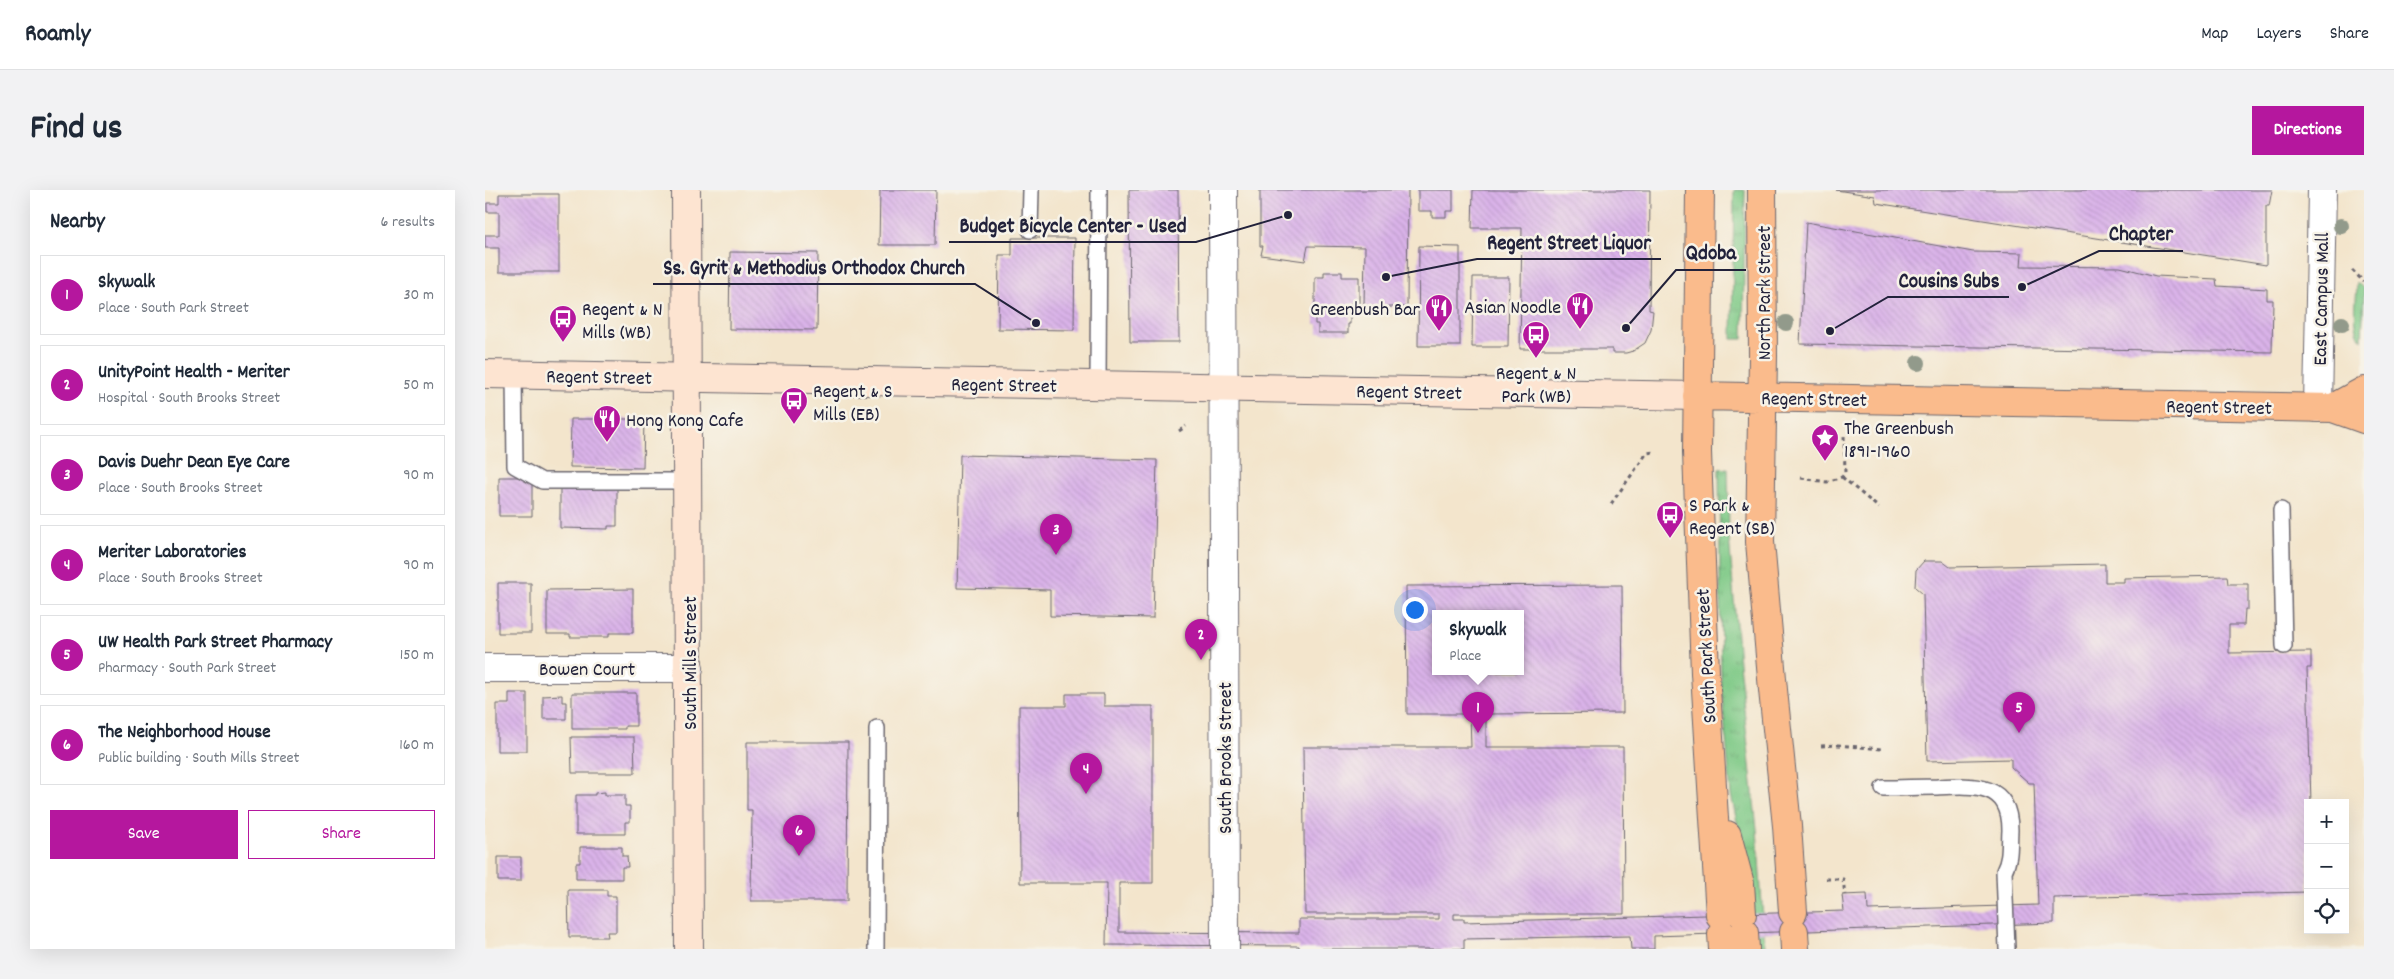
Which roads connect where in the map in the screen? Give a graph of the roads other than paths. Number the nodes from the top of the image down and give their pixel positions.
1 (686, 190) edge
2 (1031, 190) edge
3 (1099, 190) edge
4 (1223, 190) edge
5 (1700, 190) edge
6 (1762, 190) edge
7 (2322, 190) edge
8 (1031, 230) dead end
9 (485, 374) edge
10 (514, 374) junction
11 (688, 378) junction
12 (1098, 386) junction
13 (1224, 388) junction
14 (2364, 391) edge
15 (1697, 396) junction
16 (1763, 397) junction
17 (2326, 408) junction
18 (2364, 419) edge
19 (688, 481) junction
20 (2281, 510) dead end
21 (2284, 646) dead end
22 (485, 668) edge
23 (689, 668) junction
24 (877, 728) dead end
25 (1883, 788) dead end
26 (1794, 931) edge
27 (1733, 932) edge
28 (689, 949) edge
29 (876, 949) edge
30 (1225, 949) edge
31 (2007, 949) edge

1 - 11 main road, South Mills Street
2 - 8 lane
3 - 12 lane
4 - 13 street, South Brooks Street
5 - 15 main road
6 - 16 main road, North Park Street
7 - 17 street, East Campus Mall
9 - 10 main road, Regent Street
10 - 11 main road, Regent Street
10 - 19 lane
11 - 12 main road, Regent Street
11 - 19 main road, South Mills Street
12 - 13 main road, Regent Street
13 - 15 main road, Regent Street
13 - 30 street, South Brooks Street
14 - 17 main road, Regent Street
15 - 16 main road, Regent Street
15 - 27 main road, South Park Street
16 - 17 main road, Regent Street
16 - 26 main road
17 - 18 main road, Regent Street
19 - 23 main road, South Mills Street
20 - 21 lane
22 - 23 street, Bowen Court
23 - 28 main road, South Mills Street
24 - 29 lane
25 - 31 lane

